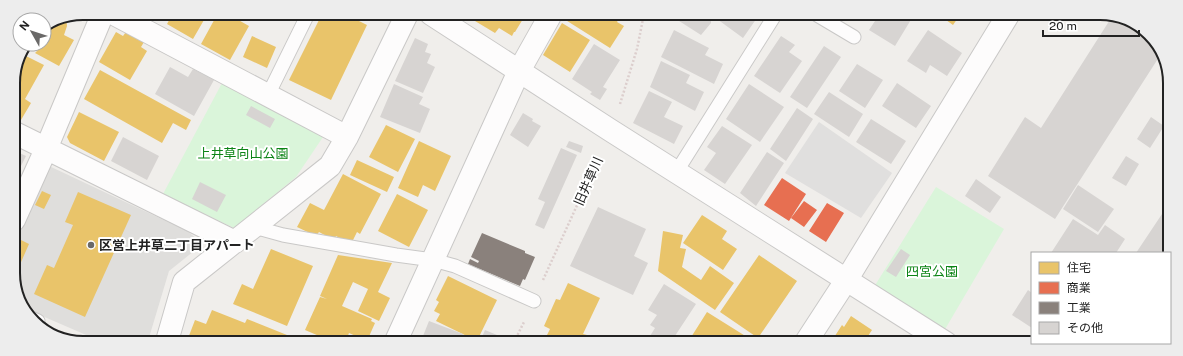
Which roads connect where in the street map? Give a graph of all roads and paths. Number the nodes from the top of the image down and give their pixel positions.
1 (100, 20) edge
2 (125, 20) edge
3 (305, 20) edge
4 (404, 20) edge
5 (440, 20) edge
6 (548, 20) edge
7 (643, 20) edge
8 (772, 20) edge
9 (825, 20) edge
10 (1005, 20) edge
11 (854, 37) dead end
12 (519, 71) junction
13 (268, 96) junction
14 (610, 130) junction
15 (20, 135) edge
16 (348, 137) junction
17 (46, 149) junction
18 (676, 171) junction
19 (20, 207) edge
20 (254, 227) junction
21 (235, 242) junction
22 (433, 260) junction
23 (847, 279) junction
24 (534, 301) junction
25 (168, 336) edge
26 (398, 336) edge
27 (517, 336) edge
28 (810, 336) edge
29 (937, 336) edge

1 - 17 street
2 - 13 street
3 - 13 lane
4 - 16 street
5 - 12 street
6 - 12 street
7 - 14 path, 旧井草川
8 - 18 lane
9 - 11 lane
10 - 23 street
12 - 14 street
12 - 22 street
13 - 16 street
14 - 18 street
14 - 24 path, 旧井草川
15 - 17 street
16 - 20 street
17 - 19 street
17 - 21 street
18 - 23 street
20 - 21 street
20 - 22 lane
21 - 25 street
22 - 24 lane
22 - 26 street
23 - 28 street
23 - 29 street
24 - 27 path, 旧井草川

